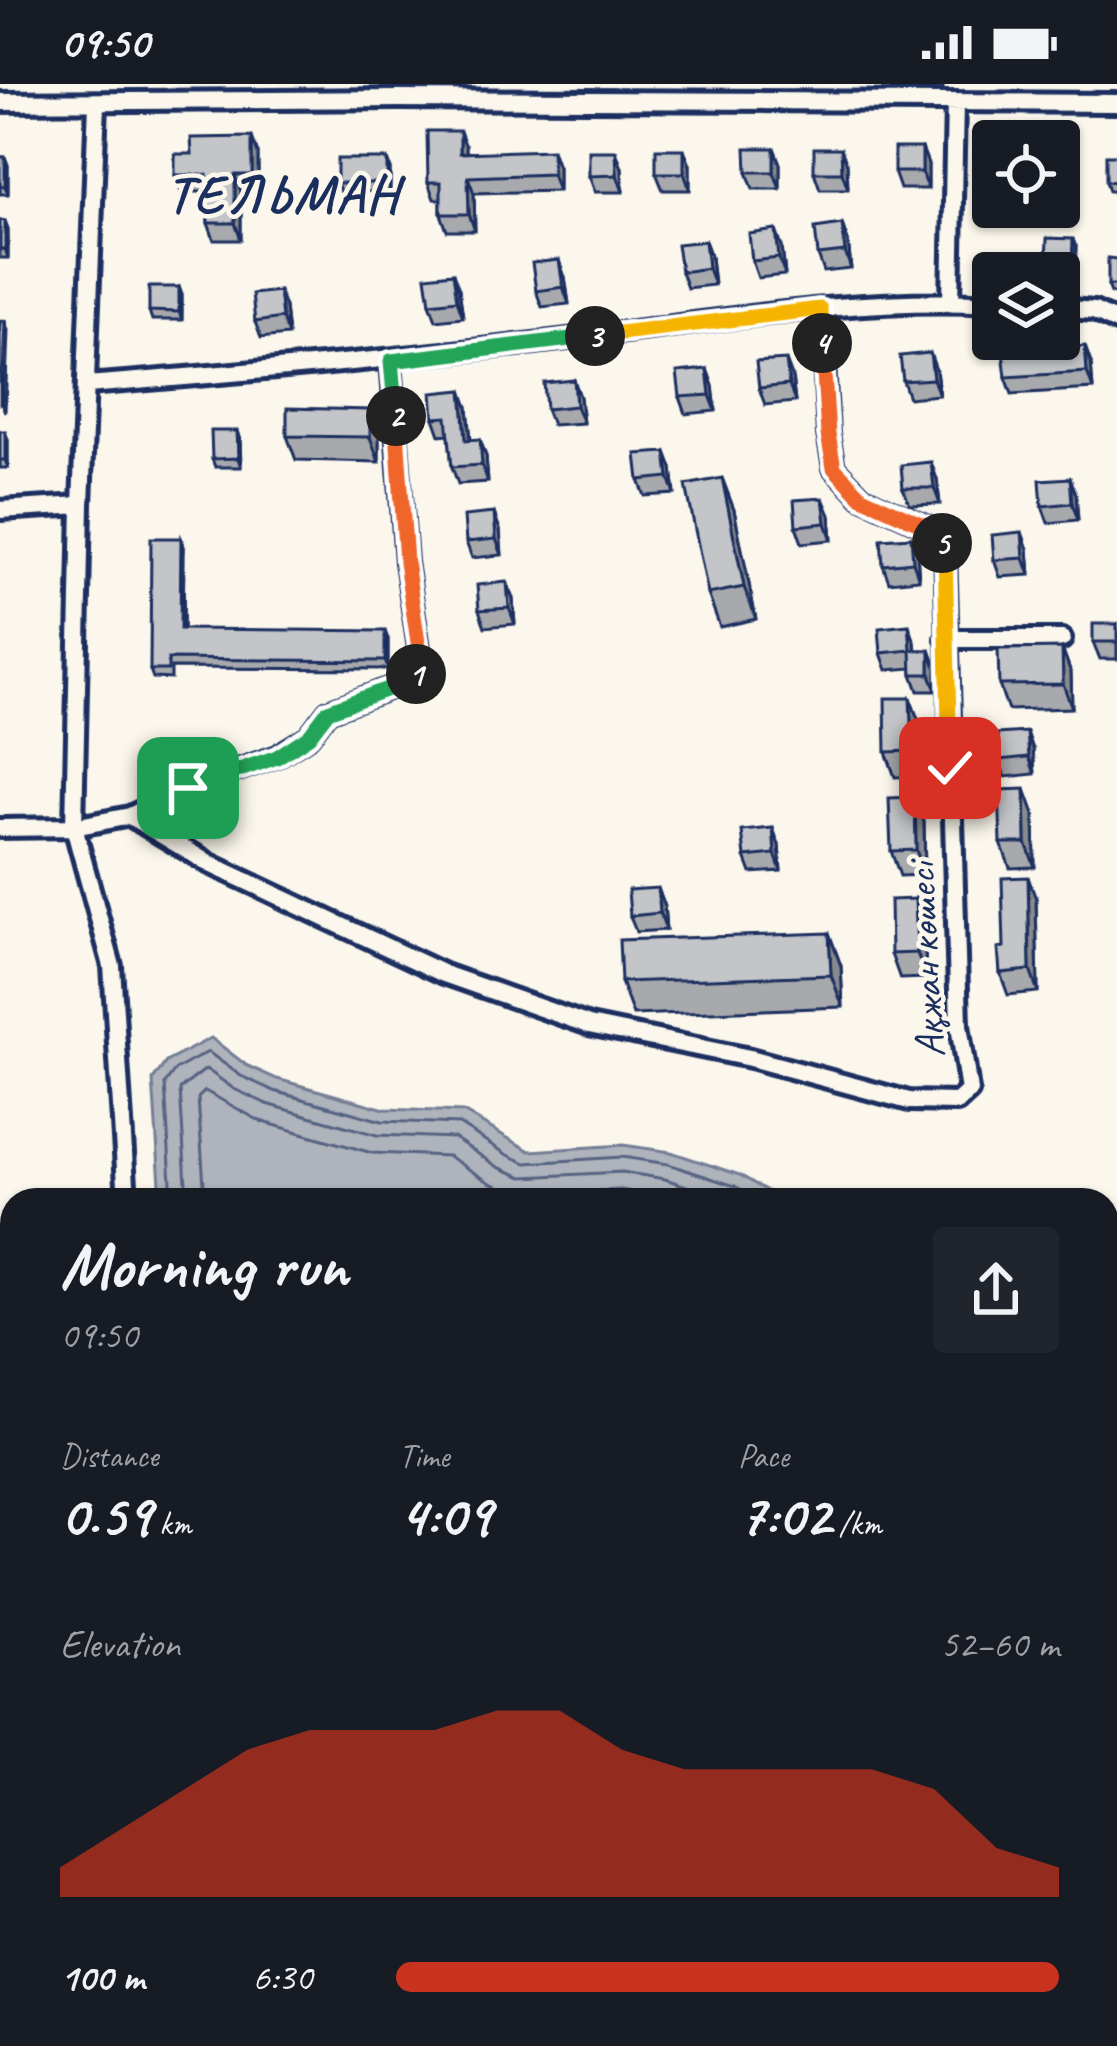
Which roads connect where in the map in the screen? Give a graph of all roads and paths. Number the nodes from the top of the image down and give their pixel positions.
1 (160, 84) edge
2 (0, 102) edge
3 (956, 102) junction
4 (1117, 103) edge
5 (98, 104) junction
6 (159, 104) junction
7 (951, 302) junction
8 (972, 303) edge
9 (820, 309) junction
10 (1080, 309) edge
11 (1117, 322) edge
12 (391, 361) junction
13 (87, 385) junction
14 (80, 505) junction
15 (0, 510) edge
16 (946, 639) junction
17 (1062, 639) dead end
18 (130, 816) junction
19 (74, 827) junction
20 (0, 828) edge
21 (126, 1188) edge

1 - 6 street
2 - 5 street
3 - 4 street
3 - 6 street
3 - 7 street
5 - 6 street
5 - 13 street
7 - 8 street
7 - 9 street
9 - 12 street
9 - 16 street, Ақжан көшесі
10 - 11 street
12 - 13 street
12 - 18 street
13 - 14 street
14 - 15 street
14 - 19 street
16 - 17 street
16 - 18 street, Ақжан көшесі
18 - 19 street
19 - 20 street
19 - 21 street

